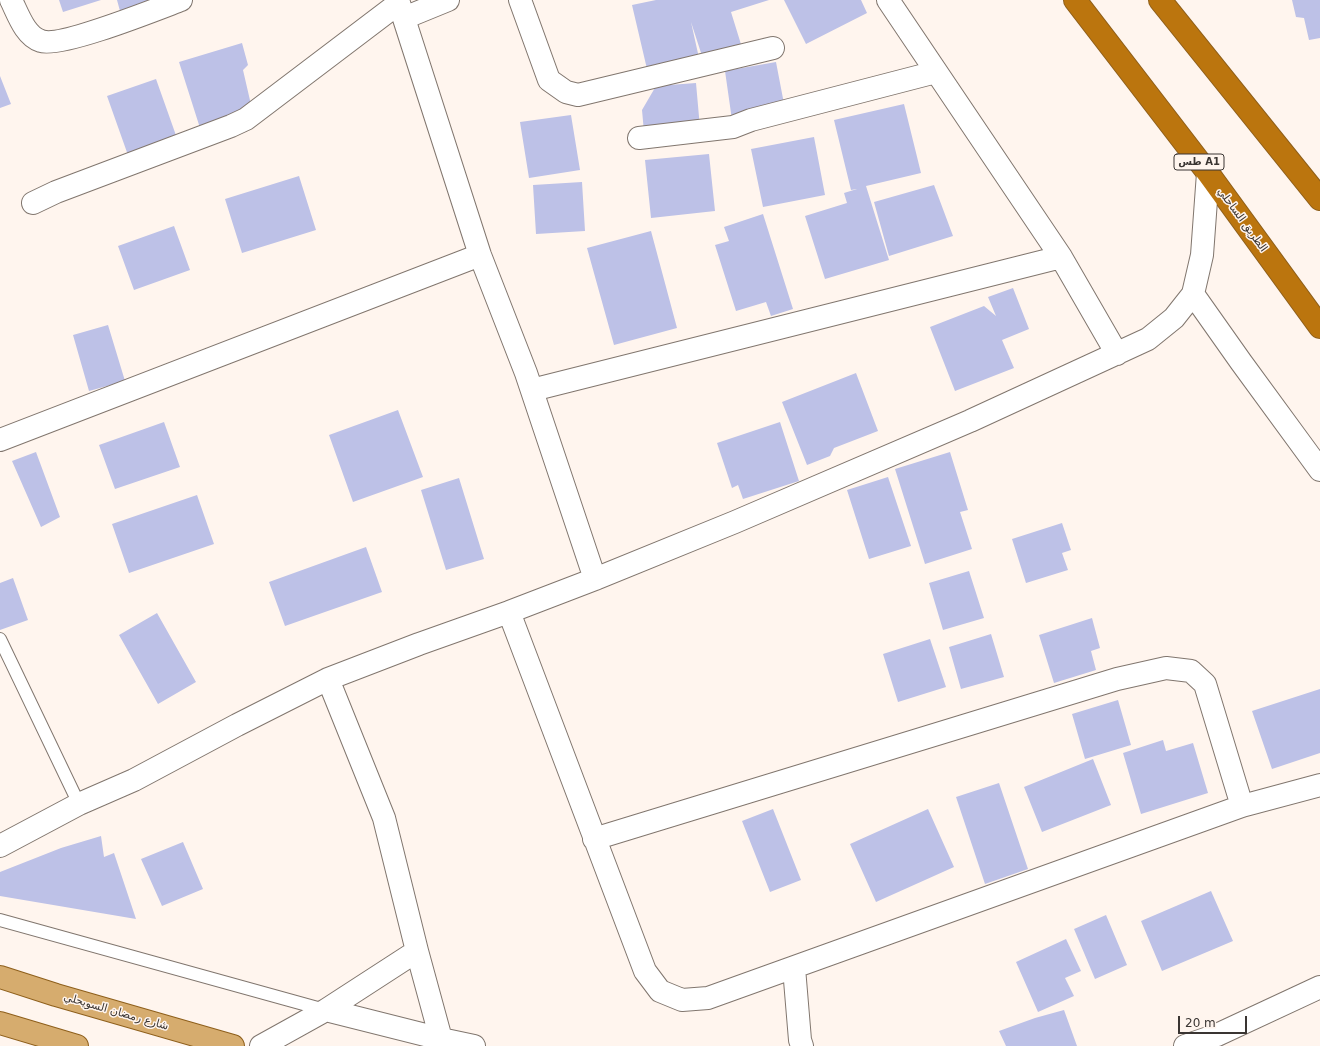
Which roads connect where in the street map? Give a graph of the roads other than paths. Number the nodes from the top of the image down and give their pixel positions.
1 (11, 0) edge
2 (181, 0) edge
3 (448, 0) edge
4 (520, 0) edge
5 (888, 0) edge
6 (1075, 0) edge
7 (1160, 0) edge
8 (400, 7) edge
9 (773, 48) dead end
10 (936, 72) junction
11 (639, 138) dead end
12 (1208, 173) junction
13 (1320, 199) edge
14 (33, 203) dead end
15 (480, 255) junction
16 (1061, 257) junction
17 (1193, 294) junction
18 (1320, 327) edge
19 (1117, 354) junction
20 (532, 390) junction
21 (0, 440) edge
22 (1320, 470) edge
23 (595, 579) junction
24 (508, 612) junction
25 (0, 640) edge
26 (328, 679) junction
27 (1320, 785) edge
28 (79, 804) junction
29 (1242, 806) junction
30 (594, 839) junction
31 (0, 846) edge
32 (0, 920) edge
33 (417, 951) junction
34 (794, 968) junction
35 (0, 977) edge
36 (1320, 987) edge
37 (326, 1010) junction
38 (0, 1023) edge
39 (441, 1039) junction
40 (77, 1046) edge
41 (233, 1046) edge
42 (261, 1046) edge
43 (474, 1046) edge
44 (802, 1046) edge
45 (1185, 1046) edge

1 - 2 street
3 - 8 street
4 - 9 street
5 - 10 street
6 - 12 highway, الطريق الساحلي / طس A1
7 - 13 highway
8 - 14 street
8 - 15 street
10 - 11 street
10 - 16 street
12 - 17 street
12 - 18 highway, الطريق الساحلي / طس A1
15 - 20 street
15 - 21 street
16 - 19 street
16 - 20 street
17 - 19 street
17 - 22 street
19 - 23 street
20 - 23 street
23 - 24 street
24 - 26 street
24 - 30 street
25 - 28 lane
26 - 28 street
26 - 33 street
27 - 29 street
28 - 31 street
29 - 30 street
29 - 34 street
30 - 34 street
32 - 37 lane
33 - 37 street
33 - 39 street
34 - 44 street
35 - 41 main road, شارع رمضان السويحلي
36 - 45 street
37 - 39 street
37 - 42 street
38 - 40 main road
39 - 43 street

